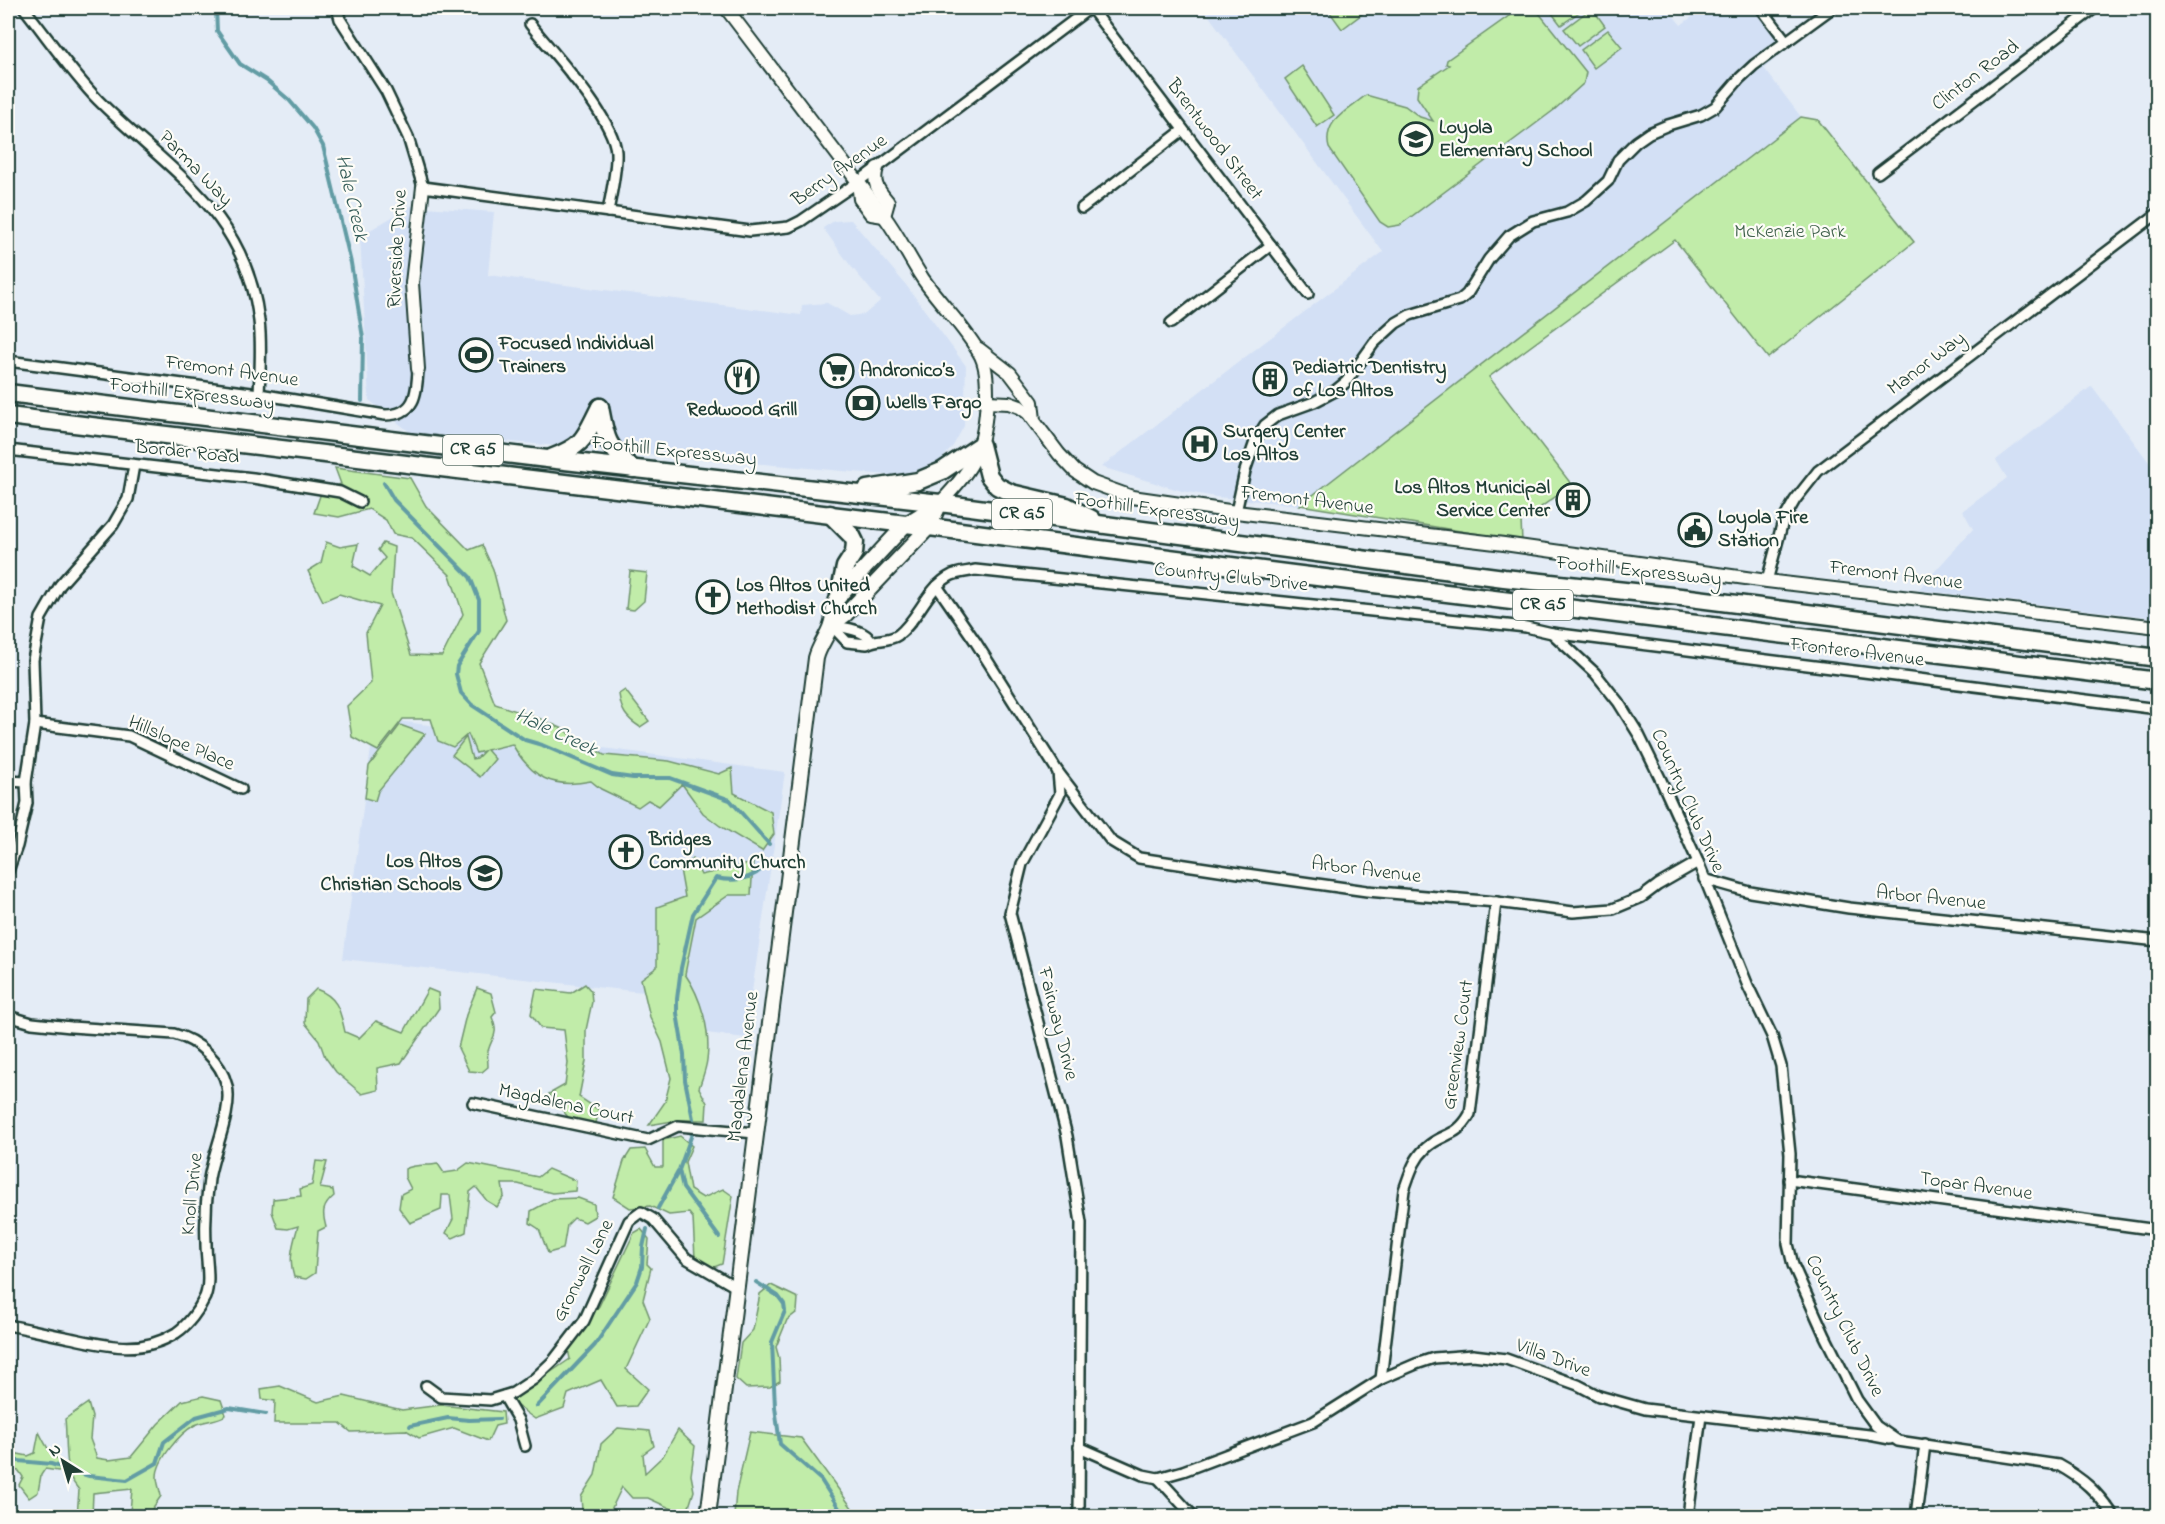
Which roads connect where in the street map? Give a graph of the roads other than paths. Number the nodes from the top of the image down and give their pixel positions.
1 (24, 8) edge
2 (337, 8) edge
3 (726, 8) edge
4 (1091, 8) edge
5 (1761, 8) edge
6 (1832, 8) edge
7 (2095, 8) edge
8 (530, 24) dead end
9 (1786, 41) junction
10 (1183, 130) junction
11 (877, 168) junction
12 (1878, 173) dead end
13 (858, 182) junction
14 (423, 187) junction
15 (1082, 208) dead end
16 (608, 212) junction
17 (2157, 213) edge
18 (884, 216) junction
19 (1271, 245) junction
20 (1308, 294) dead end
21 (1171, 322) dead end
22 (974, 344) junction
23 (8, 361) edge
24 (418, 369) joint
25 (8, 393) edge
26 (259, 394) junction
27 (987, 402) junction
28 (8, 416) edge
29 (1035, 421) junction
30 (981, 445) junction
31 (8, 450) edge
32 (547, 459) junction
33 (134, 465) junction
34 (633, 469) junction
35 (850, 492) junction
36 (360, 501) dead end
37 (940, 503) junction
38 (1236, 512) junction
39 (830, 514) junction
40 (906, 524) junction
41 (1104, 525) junction
42 (929, 526) junction
43 (1767, 581) junction
44 (937, 586) junction
45 (839, 596) junction
46 (831, 625) junction
47 (2157, 627) edge
48 (1552, 633) junction
49 (2157, 658) edge
50 (2157, 681) edge
51 (2157, 709) edge
52 (35, 724) junction
53 (1058, 772) junction
54 (8, 781) edge
55 (26, 782) junction
56 (241, 789) dead end
57 (1698, 862) junction
58 (8, 871) edge
59 (1704, 879) junction
60 (1496, 902) junction
61 (2157, 941) edge
62 (8, 1016) edge
63 (473, 1103) dead end
64 (755, 1133) junction
65 (1790, 1180) junction
66 (2157, 1230) edge
67 (736, 1287) junction
68 (8, 1325) edge
69 (1381, 1379) junction
70 (426, 1386) dead end
71 (504, 1396) junction
72 (1701, 1416) junction
73 (1898, 1441) junction
74 (1925, 1444) junction
75 (525, 1446) dead end
76 (1079, 1448) junction
77 (1158, 1478) junction
78 (708, 1516) edge
79 (1078, 1516) edge
80 (1193, 1516) edge
81 (1688, 1516) edge
82 (1916, 1516) edge
83 (2114, 1516) edge

1 - 26 street, Parma Way
2 - 14 street, Riverside Drive
3 - 13 street
4 - 10 street, Brentwood Street
4 - 11 street, Berry Avenue
5 - 9 street
6 - 9 street
7 - 12 street, Clinton Road
8 - 16 street
9 - 38 street
10 - 15 street
10 - 19 street, Brentwood Street
11 - 13 street, Berry Avenue
11 - 18 street
13 - 16 street, Berry Avenue
13 - 18 street
14 - 16 street, Berry Avenue
14 - 24 street, Riverside Drive
17 - 43 street, Manor Way
18 - 22 street
19 - 20 street, Brentwood Street
19 - 21 street
22 - 27 street
22 - 29 street
23 - 26 street, Fremont Avenue
24 - 26 street, Fremont Avenue
25 - 32 highway, Foothill Expressway / CR G5
27 - 29 street, Fremont Avenue
27 - 30 street
28 - 39 highway, Foothill Expressway / CR G5
29 - 38 street, Fremont Avenue
30 - 35 highway
30 - 37 street
30 - 41 highway
31 - 33 street, Border Road
32 - 34 highway, Foothill Expressway / CR G5
32 - 34 highway
33 - 36 street, Border Road
33 - 52 street
34 - 35 highway, Foothill Expressway / CR G5
35 - 37 highway, Foothill Expressway / CR G5
37 - 40 main road, Magdalena Avenue
37 - 41 highway, Foothill Expressway / CR G5
37 - 42 main road, Magdalena Avenue
38 - 43 street, Fremont Avenue
39 - 40 highway, Foothill Expressway / CR G5
39 - 45 highway
40 - 42 highway, Foothill Expressway / CR G5
40 - 45 main road, Magdalena Avenue
41 - 49 highway, Foothill Expressway / CR G5
42 - 46 main road, Magdalena Avenue
42 - 50 highway, Foothill Expressway / CR G5
43 - 47 street, Fremont Avenue
44 - 46 street, Country Club Drive
44 - 48 street, Country Club Drive
44 - 53 street
45 - 46 main road, Magdalena Avenue
46 - 64 main road, Magdalena Avenue
48 - 51 street, Frontero Avenue
48 - 57 street, Country Club Drive
52 - 55 street
52 - 56 street, Hillslope Place
53 - 60 street, Arbor Avenue
53 - 76 street, Fairway Drive
54 - 55 street
55 - 58 street
57 - 59 street, Country Club Drive
57 - 60 street, Arbor Avenue
59 - 61 street, Arbor Avenue
59 - 65 street, Country Club Drive
60 - 69 street, Greenview Court
62 - 68 street, Knoll Drive
63 - 64 street, Magdalena Court
64 - 67 main road, Magdalena Avenue
65 - 66 street, Topar Avenue
65 - 73 street, Country Club Drive
67 - 71 street, Gronwall Lane
67 - 78 main road, Magdalena Avenue
69 - 72 street, Villa Drive
69 - 77 street, Villa Drive
70 - 71 street, Gronwall Lane
71 - 75 street
72 - 73 street, Villa Drive
72 - 81 street
73 - 74 street
74 - 82 street
74 - 83 street
76 - 77 street
76 - 79 street, Fairway Drive
77 - 80 street

